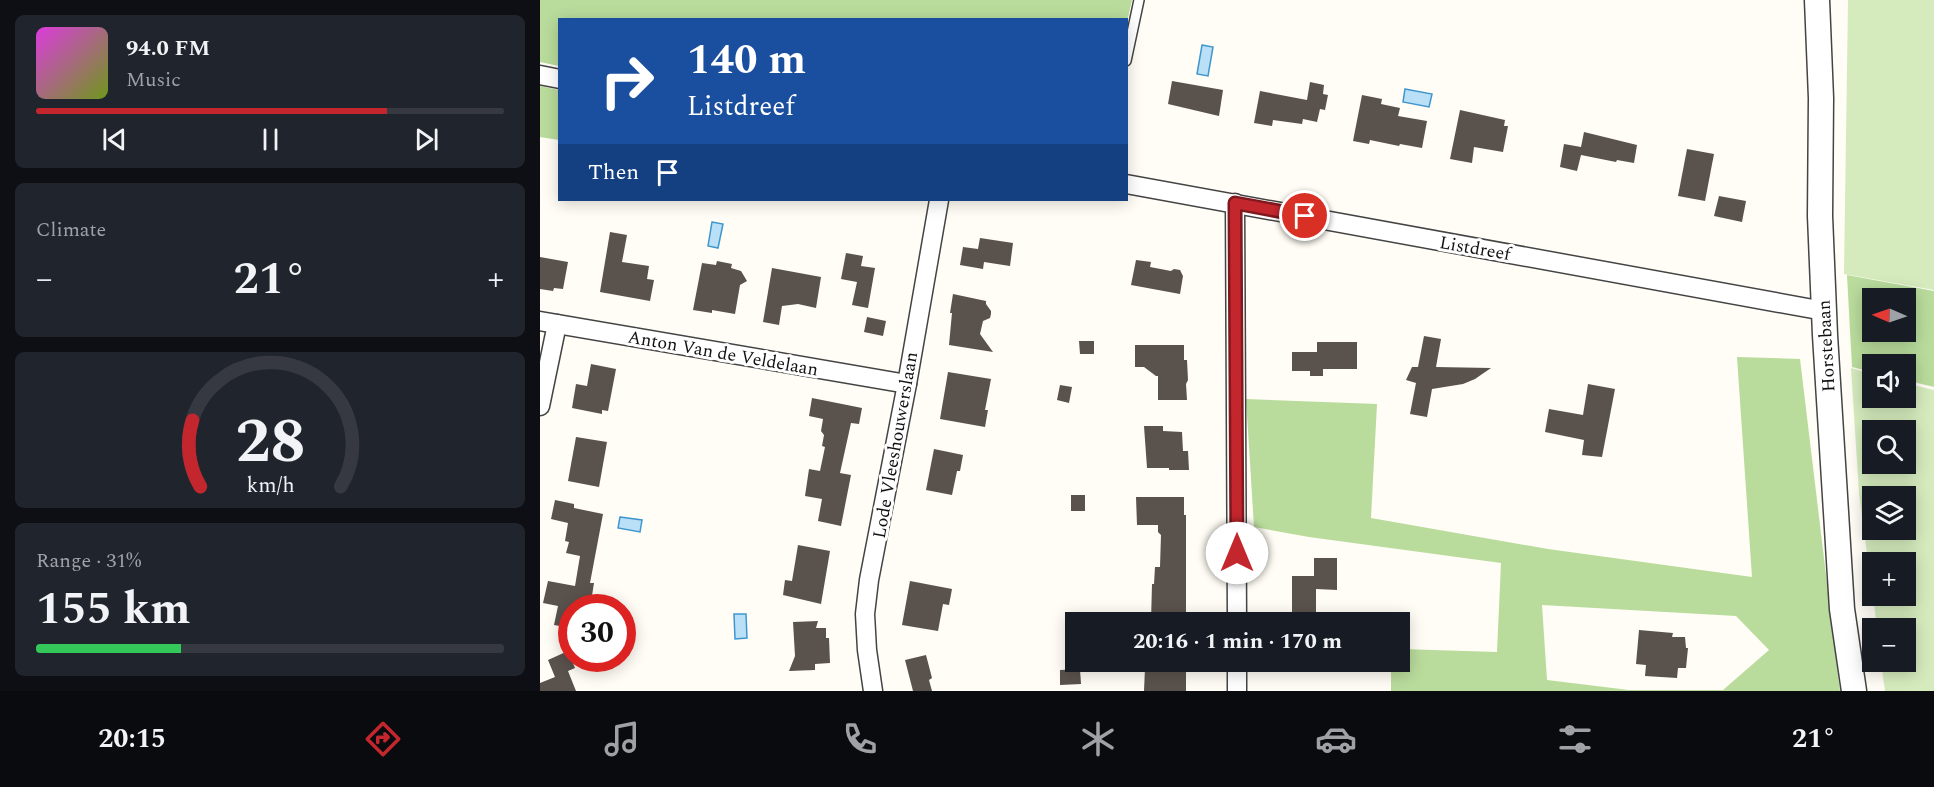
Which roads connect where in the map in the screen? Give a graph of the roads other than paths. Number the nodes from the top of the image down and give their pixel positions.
1 (1139, 0) edge
2 (1817, 0) edge
3 (1128, 52) edge
4 (540, 75) edge
5 (558, 79) edge
6 (1128, 183) edge
7 (939, 201) edge
8 (1235, 203) junction
9 (1824, 311) junction
10 (548, 322) edge
11 (907, 384) junction
12 (540, 406) edge
13 (1237, 612) edge
14 (1237, 672) edge
15 (873, 691) edge
16 (1237, 691) edge
17 (1854, 691) edge

1 - 3 lane
2 - 9 street, Horstebaan
4 - 5 street
6 - 8 street, Listdreef
7 - 11 street, Lode Vleeshouwerslaan
8 - 9 street, Listdreef
8 - 13 street
9 - 17 street, Horstebaan
10 - 11 street, Anton Van de Veldelaan
10 - 12 street
11 - 15 street, Lode Vleeshouwerslaan
14 - 16 street

